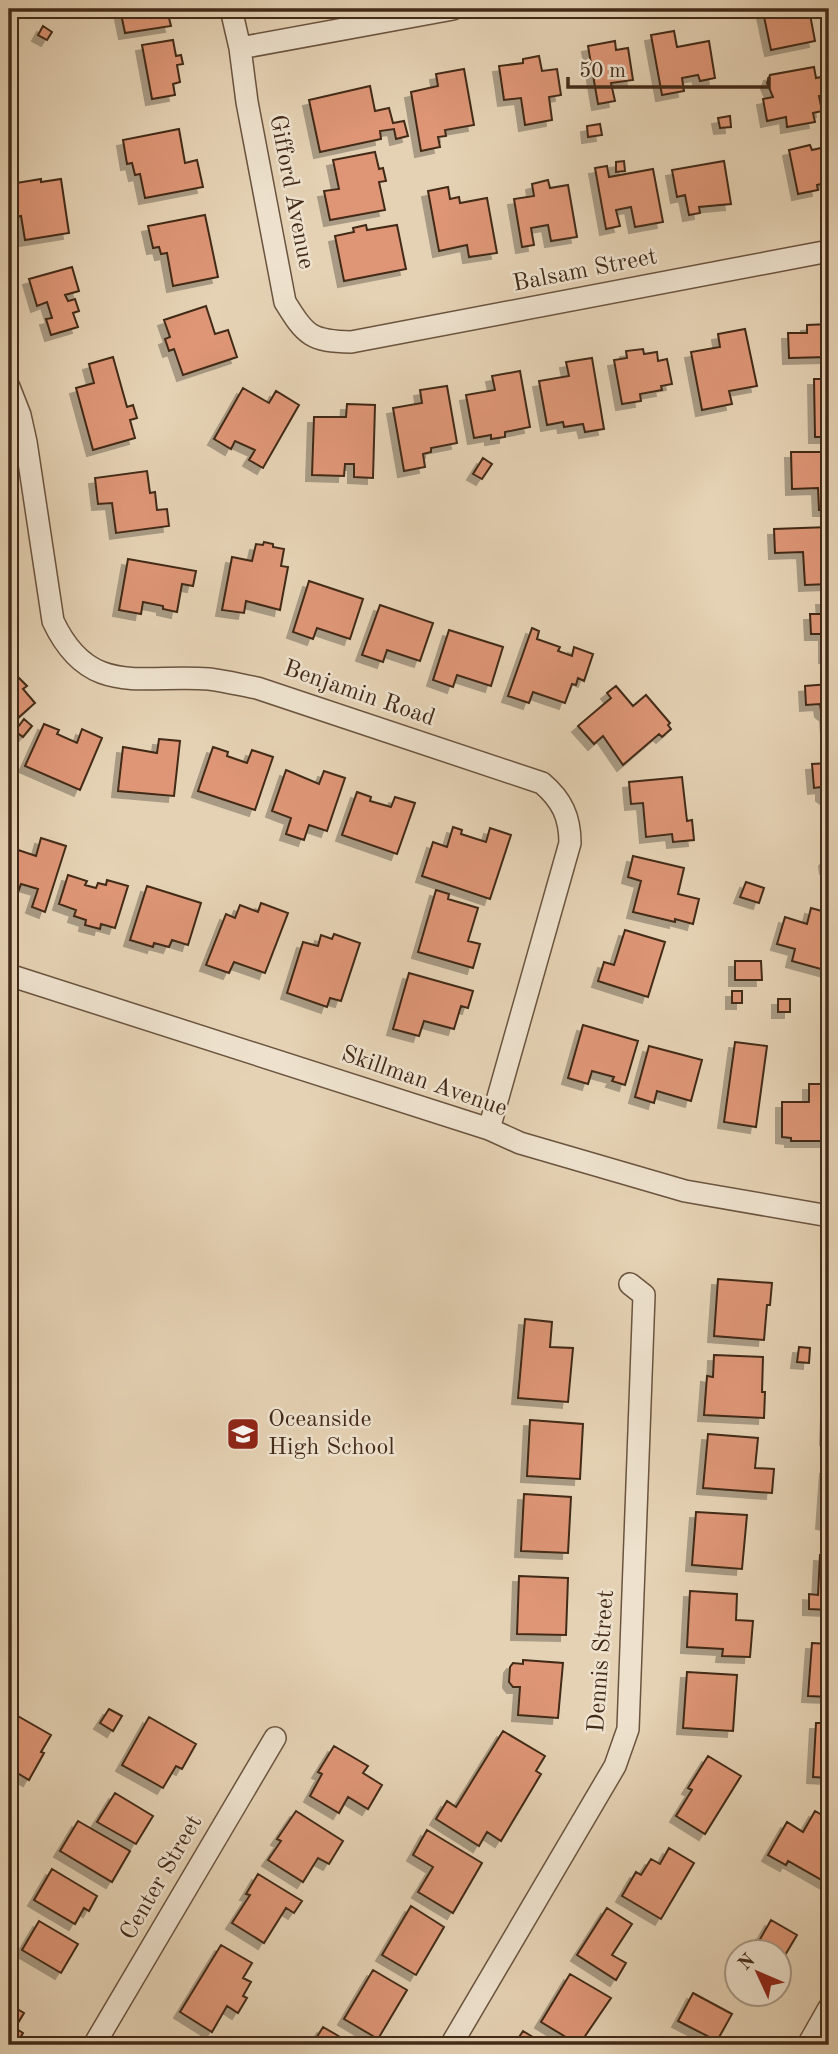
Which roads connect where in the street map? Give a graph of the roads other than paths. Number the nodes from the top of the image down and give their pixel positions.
1 (231, 9) edge
2 (453, 9) edge
3 (240, 48) junction
4 (829, 251) edge
5 (351, 342) joint
6 (9, 387) edge
7 (9, 975) edge
8 (489, 1129) junction
9 (829, 1216) edge
10 (630, 1284) dead end
11 (275, 1738) dead end
12 (829, 2008) edge
13 (94, 2045) edge
14 (451, 2045) edge
15 (807, 2045) edge

1 - 3 street, Gifford Avenue
2 - 3 street
3 - 5 street, Gifford Avenue
4 - 5 street, Balsam Street
6 - 8 street, Benjamin Road
7 - 8 street, Skillman Avenue
8 - 9 street, Skillman Avenue
10 - 14 street, Dennis Street
11 - 13 street, Center Street
12 - 15 street

